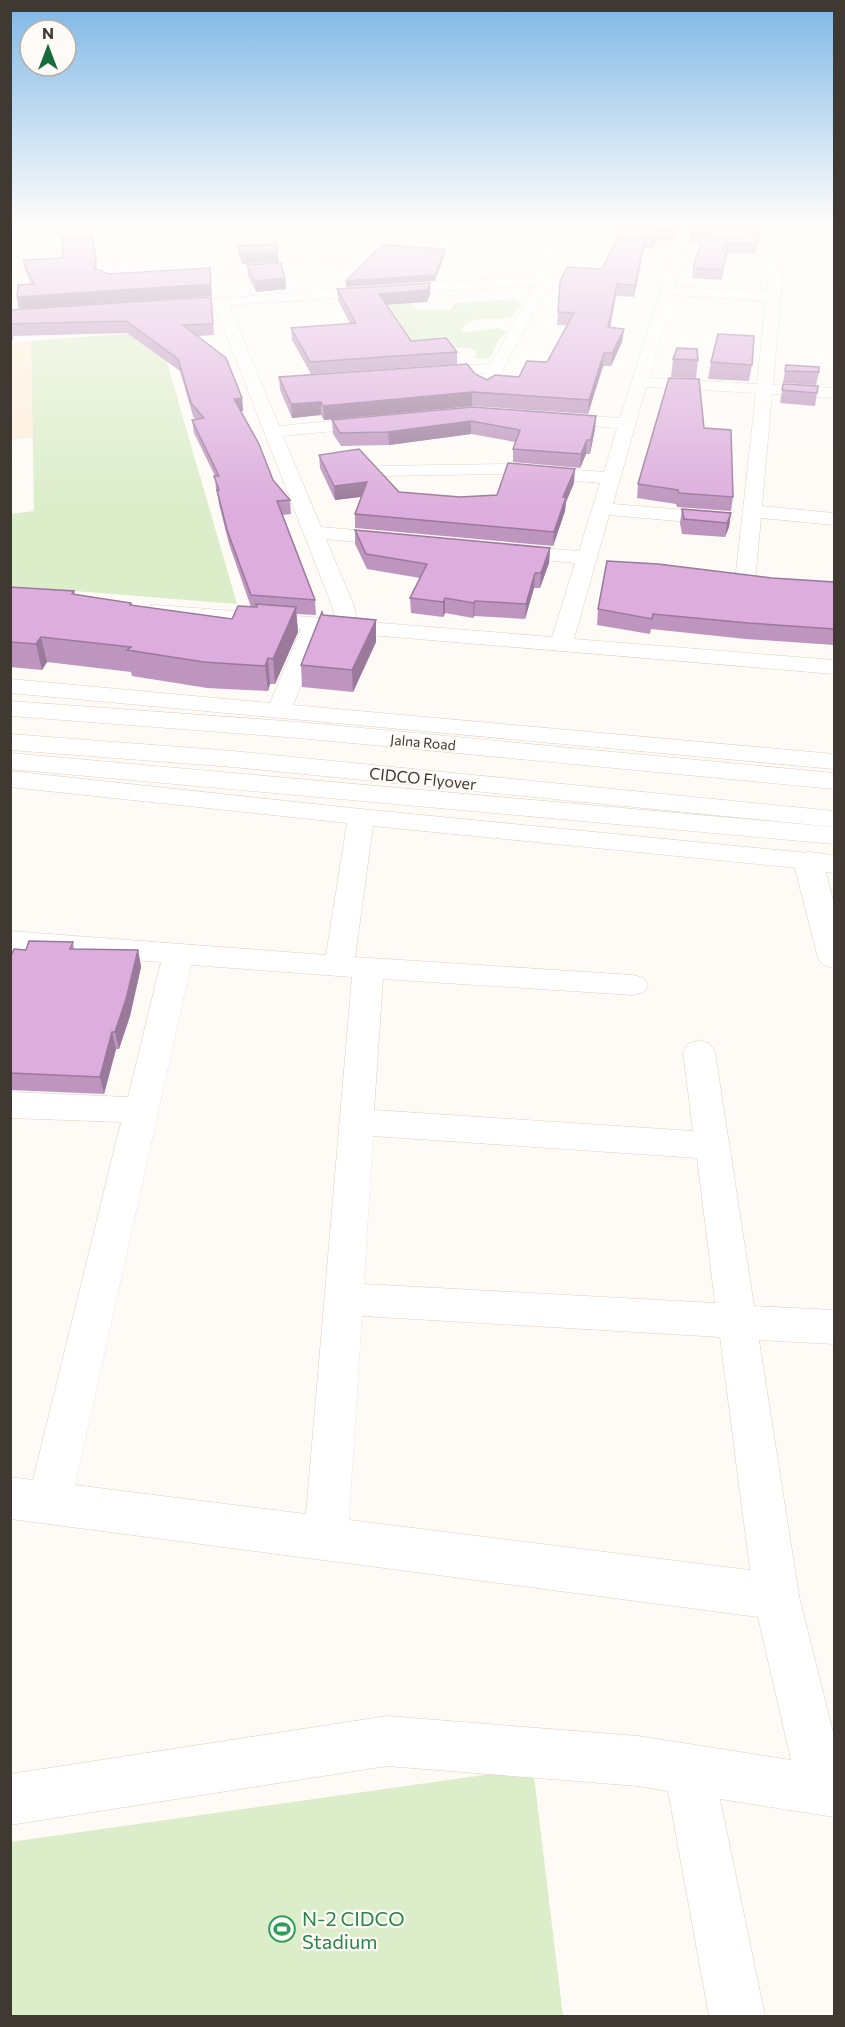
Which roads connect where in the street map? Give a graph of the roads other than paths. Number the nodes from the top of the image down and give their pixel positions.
1 (229, 322) edge
2 (520, 322) edge
3 (658, 322) edge
4 (772, 322) edge
5 (495, 368) junction
6 (415, 373) edge
7 (640, 382) junction
8 (766, 388) junction
9 (834, 393) edge
10 (481, 395) edge
11 (541, 417) edge
12 (396, 420) edge
13 (627, 424) junction
14 (273, 432) junction
15 (379, 471) edge
16 (611, 478) junction
17 (602, 509) junction
18 (752, 516) junction
19 (834, 519) edge
20 (313, 531) junction
21 (420, 542) edge
22 (492, 549) edge
23 (587, 558) junction
24 (745, 581) edge
25 (139, 610) edge
26 (314, 624) junction
27 (347, 627) junction
28 (561, 645) junction
29 (834, 667) edge
30 (10, 686) edge
31 (10, 708) edge
32 (279, 711) junction
33 (10, 728) edge
34 (10, 742) edge
35 (10, 761) edge
36 (834, 762) edge
37 (10, 779) edge
38 (834, 781) edge
39 (834, 800) edge
40 (361, 817) junction
41 (834, 819) edge
42 (834, 836) edge
43 (821, 862) edge
44 (10, 941) edge
45 (178, 954) junction
46 (834, 958) edge
47 (353, 967) junction
48 (633, 985) dead end
49 (699, 1052) dead end
50 (10, 1105) edge
51 (141, 1110) junction
52 (357, 1122) junction
53 (712, 1146) junction
54 (343, 1299) junction
55 (737, 1322) junction
56 (834, 1327) edge
57 (30, 1500) edge
58 (326, 1538) junction
59 (776, 1596) junction
60 (689, 1769) junction
61 (829, 1791) edge
62 (10, 1800) edge
63 (737, 2016) edge

1 - 14 street
2 - 5 street
3 - 7 street
4 - 8 street
5 - 6 street
5 - 10 street
7 - 8 street
7 - 13 street
8 - 9 street
8 - 18 street
11 - 13 street
12 - 14 street
13 - 16 street
14 - 20 street
15 - 16 street
16 - 17 street
17 - 18 street
17 - 23 street
18 - 19 street
18 - 24 street
20 - 21 street
20 - 27 street
22 - 23 street
23 - 28 street
25 - 26 street
26 - 27 street
26 - 32 street
27 - 28 street
28 - 29 street
30 - 32 street
31 - 38 main road, Jalna Road
32 - 36 street
33 - 39 main road, CIDCO Flyover
34 - 41 main road, CIDCO Flyover
35 - 42 main road
37 - 40 street
40 - 43 street
40 - 47 street
43 - 46 main road
44 - 45 street
45 - 47 street
45 - 51 street
47 - 48 street
47 - 52 street
49 - 53 street
50 - 51 street
51 - 57 street
52 - 53 street
52 - 54 street
53 - 55 street
54 - 55 street
54 - 58 street
55 - 56 street
55 - 59 street
57 - 58 street
58 - 59 street
59 - 61 street
60 - 61 street
60 - 62 street
60 - 63 street

